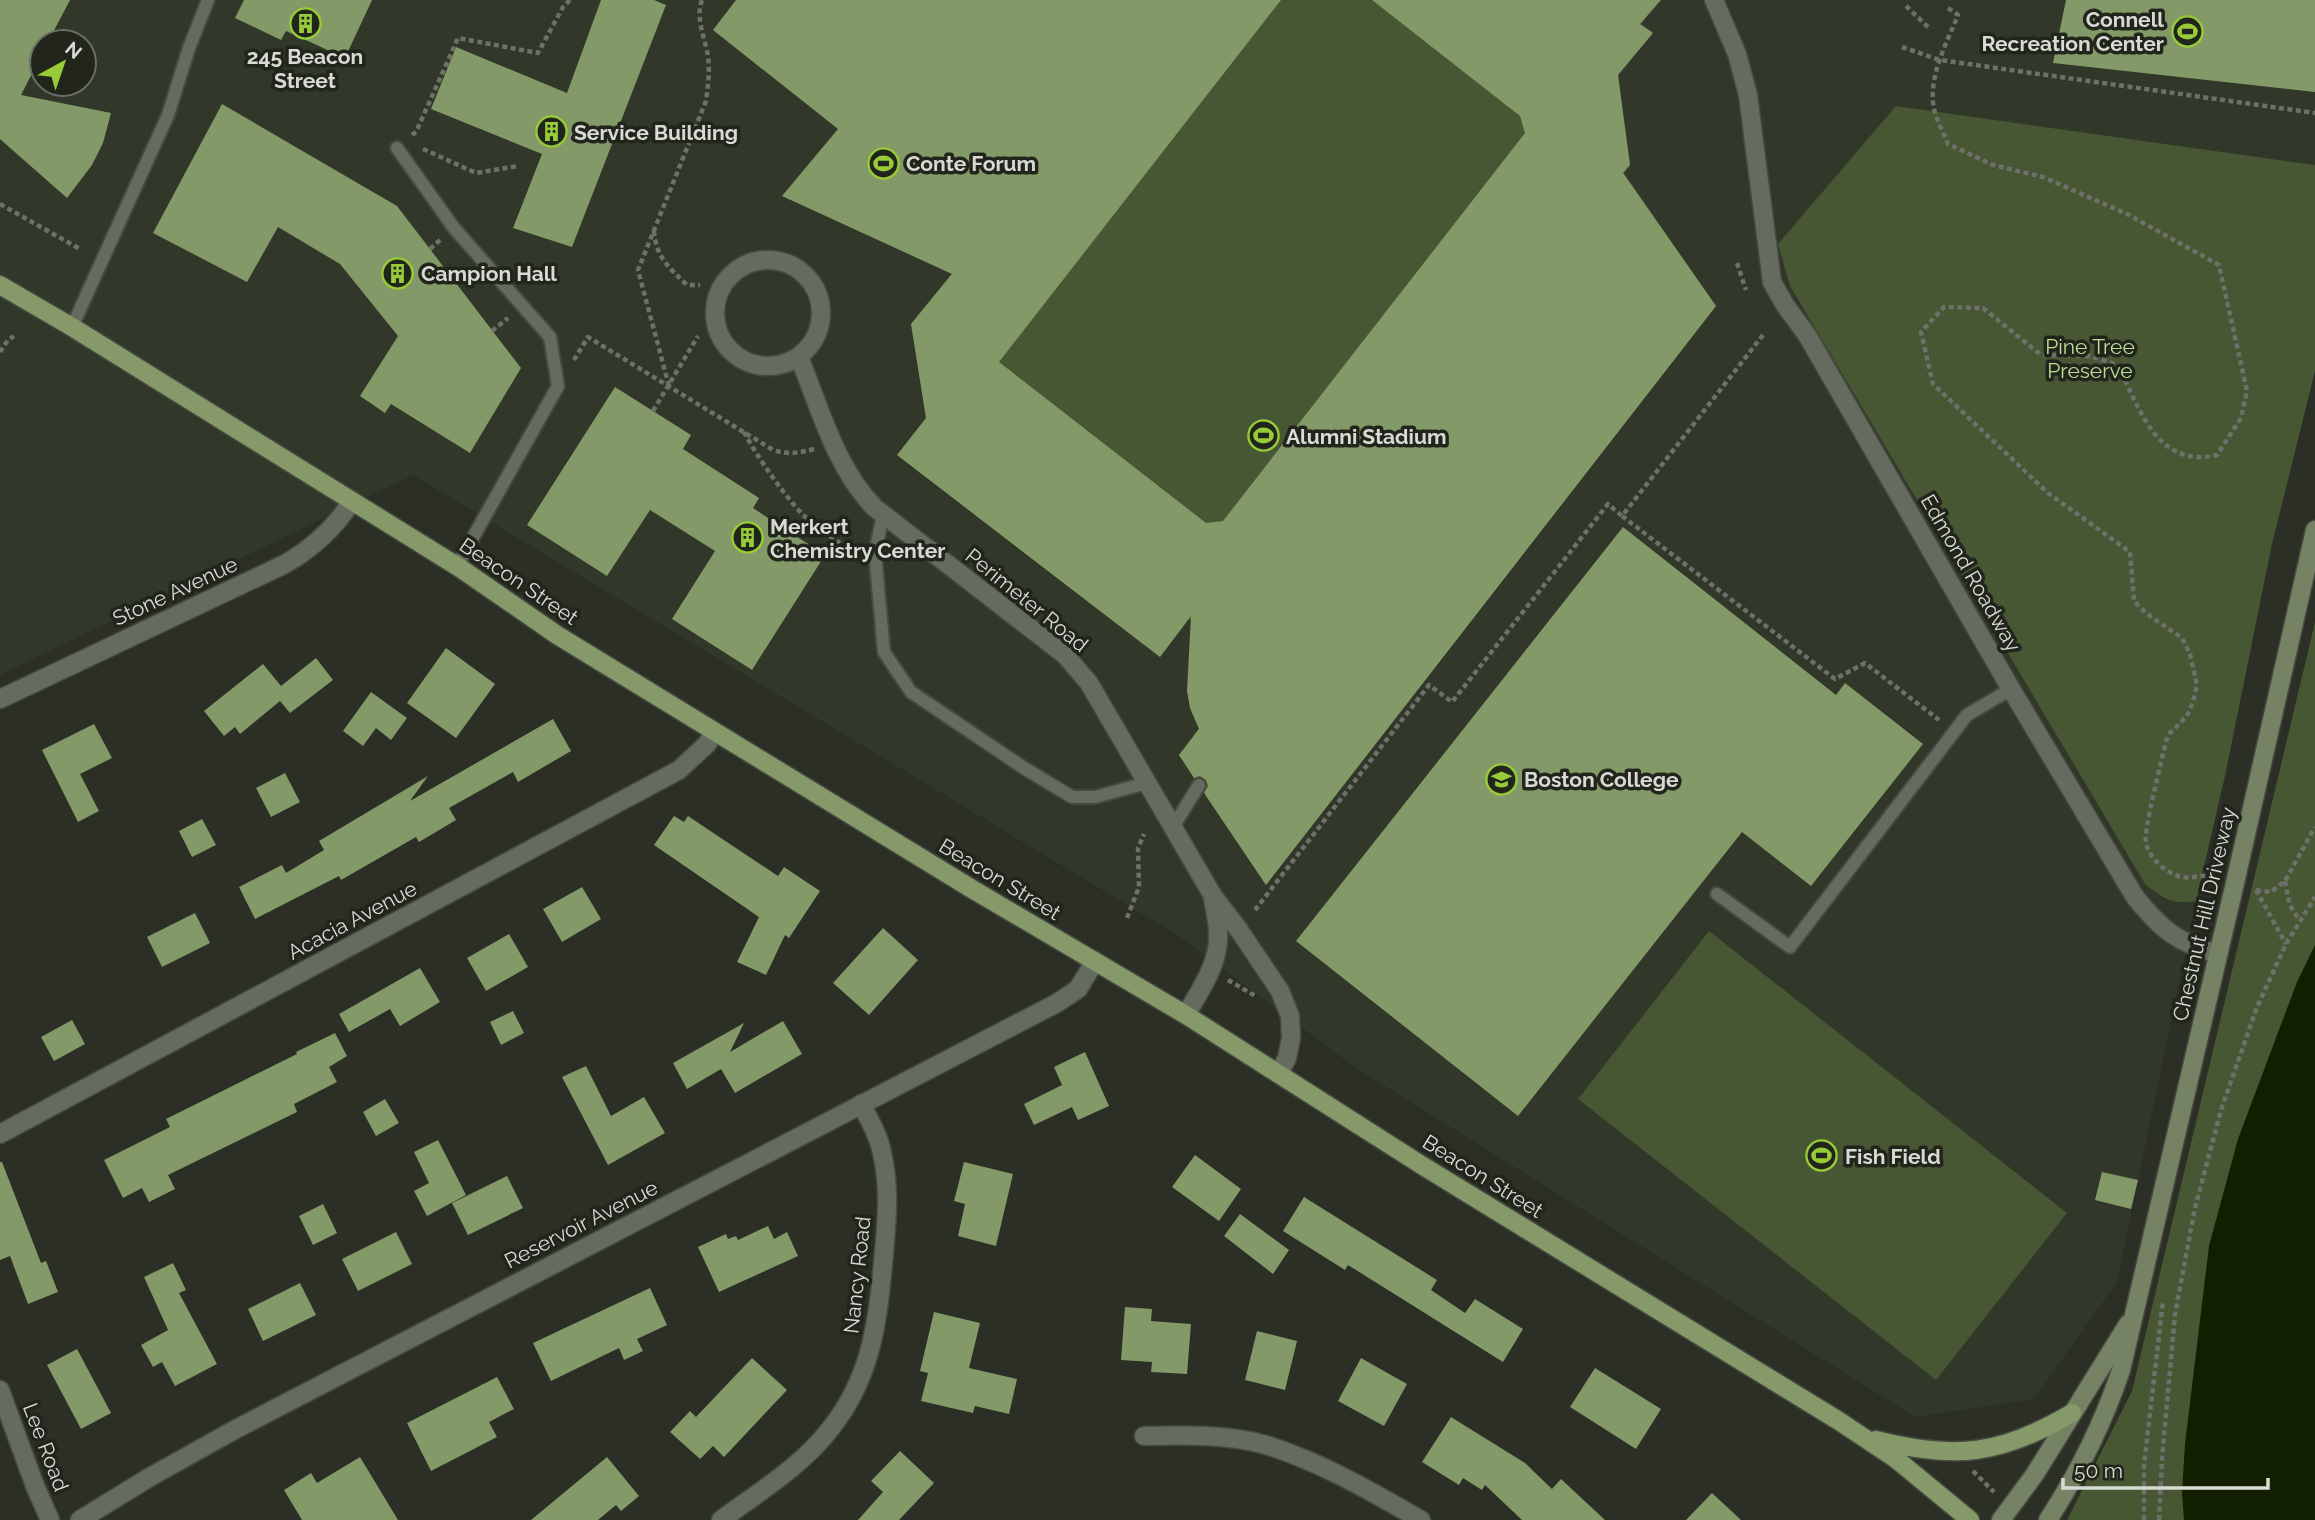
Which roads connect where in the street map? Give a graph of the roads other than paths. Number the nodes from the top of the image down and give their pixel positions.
1 (208, 0) edge
2 (1714, 0) edge
3 (401, 145) road end
4 (0, 285) edge
5 (72, 327) junction
6 (799, 357) junction
7 (352, 501) junction
8 (883, 515) junction
9 (2315, 530) edge
10 (457, 566) junction
11 (2315, 578) edge
12 (2300, 594) junction
13 (2011, 689) junction
14 (0, 699) edge
15 (714, 732) junction
16 (1147, 783) junction
17 (1199, 785) dead end
18 (1172, 827) junction
19 (1717, 894) dead end
20 (1213, 896) junction
21 (2218, 954) junction
22 (1095, 961) junction
23 (1186, 1016) junction
24 (1279, 1073) junction
25 (861, 1104) junction
26 (0, 1134) edge
27 (2137, 1309) junction
28 (0, 1390) edge
29 (2073, 1413) junction
30 (1144, 1436) dead end
31 (1866, 1438) junction
32 (50, 1520) edge
33 (80, 1520) edge
34 (721, 1520) edge
35 (1421, 1520) edge
36 (1970, 1520) edge
37 (2001, 1520) edge
38 (2048, 1520) edge

1 - 5 lane
2 - 13 street, Edmond Roadway
3 - 10 lane
4 - 5 main road, Beacon Street
5 - 7 main road, Beacon Street
6 - 6 street
6 - 8 street, Perimeter Road
7 - 10 main road, Beacon Street
7 - 14 street, Stone Avenue
8 - 16 street, Perimeter Road
8 - 16 lane
9 - 12 main road, Chestnut Hill Driveway
10 - 15 main road, Beacon Street
11 - 12 main road
12 - 21 main road, Chestnut Hill Driveway
13 - 19 lane
13 - 21 street, Edmond Roadway
15 - 22 main road, Beacon Street
15 - 26 street, Acacia Avenue
16 - 18 street, Perimeter Road
17 - 18 lane
18 - 20 street, Perimeter Road
20 - 23 street, Perimeter Road
20 - 24 street, Perimeter Road
21 - 27 main road, Chestnut Hill Driveway
22 - 23 main road, Beacon Street
22 - 25 street, Reservoir Avenue
23 - 24 main road, Beacon Street
24 - 31 main road, Beacon Street
25 - 33 street, Reservoir Avenue
25 - 34 street, Nancy Road
27 - 29 main road, Chestnut Hill Driveway
27 - 38 main road, Chestnut Hill Driveway
28 - 32 street, Lee Road
29 - 31 main road
29 - 37 main road, Chestnut Hill Driveway
30 - 35 street
31 - 36 main road, Beacon Street

